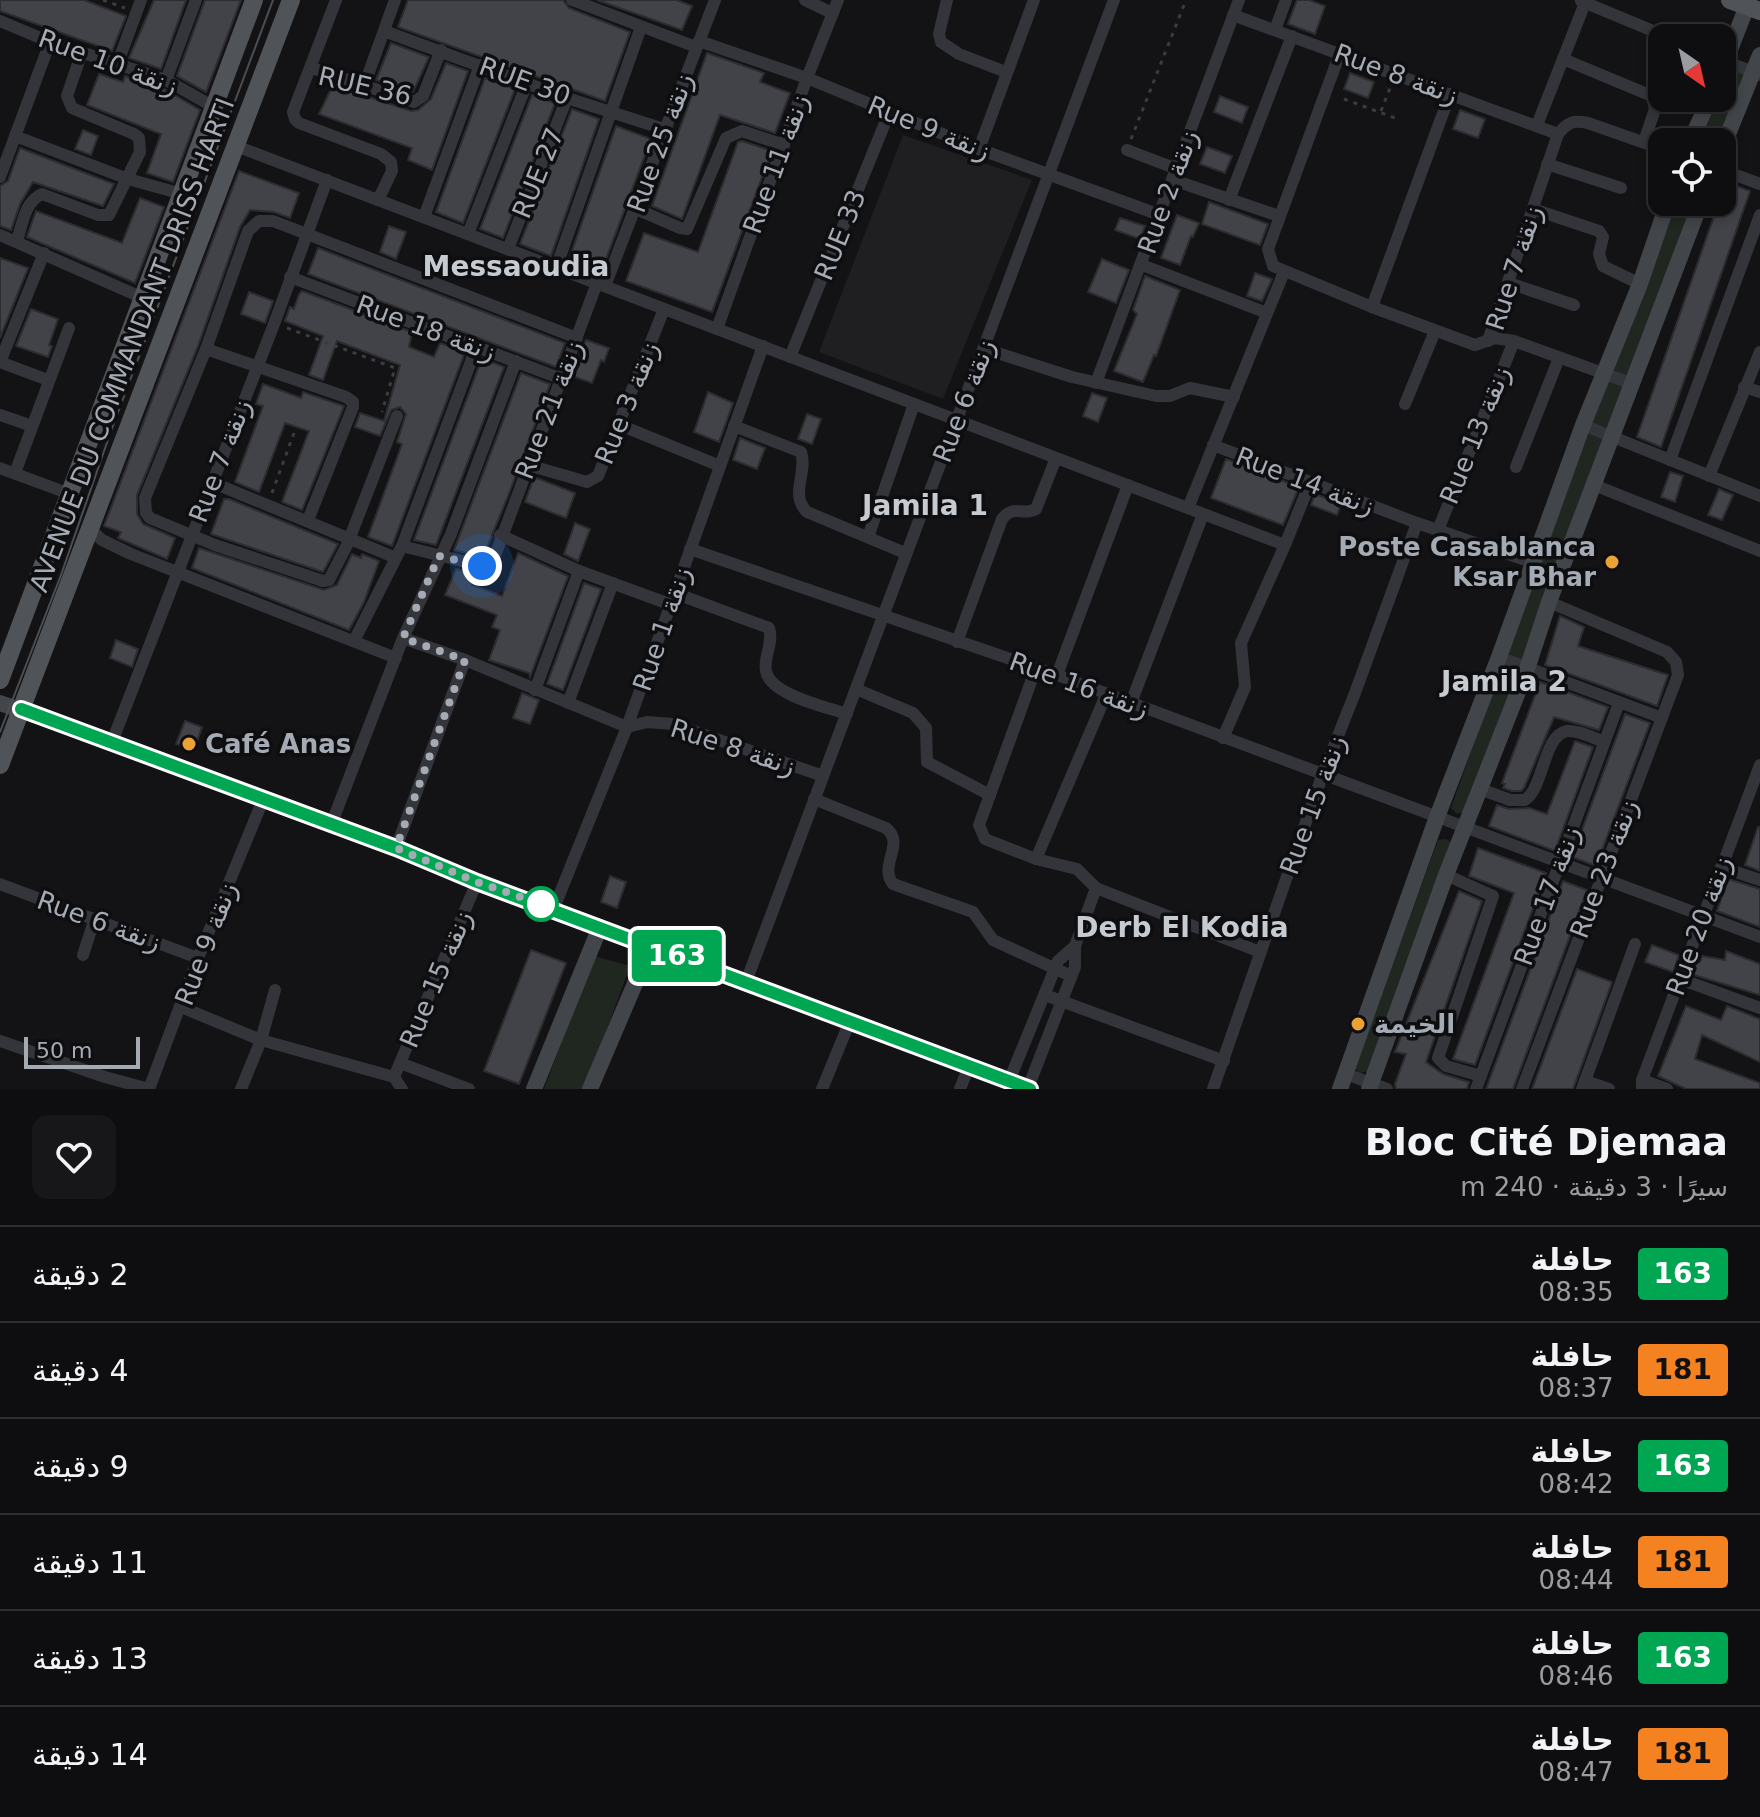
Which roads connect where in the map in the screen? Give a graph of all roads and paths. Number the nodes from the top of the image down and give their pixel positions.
1 (103, 0) edge
2 (196, 0) edge
3 (254, 0) edge
4 (291, 0) edge
5 (336, 0) edge
6 (395, 0) edge
7 (572, 0) edge
8 (613, 0) edge
9 (715, 0) edge
10 (805, 0) edge
11 (838, 0) edge
12 (947, 0) edge
13 (1034, 0) edge
14 (1114, 0) edge
15 (1186, 0) edge
16 (1239, 0) edge
17 (1286, 0) edge
18 (1582, 1) edge
19 (1746, 5) edge
20 (139, 6) edge
21 (832, 13) junction
22 (608, 14) junction
23 (1233, 15) junction
24 (0, 21) edge
25 (641, 27) junction
26 (1648, 29) edge
27 (1275, 30) junction
28 (384, 31) junction
29 (1292, 36) junction
30 (1736, 38) edge
31 (50, 42) junction
32 (698, 44) junction
33 (441, 50) junction
34 (82, 52) junction
35 (1340, 53) junction
36 (1760, 55) edge
37 (1563, 59) junction
38 (118, 62) junction
39 (480, 65) junction
40 (312, 68) junction
41 (1736, 68) edge
42 (1006, 72) junction
43 (1395, 73) junction
44 (1757, 74) edge
45 (807, 78) junction
46 (166, 80) junction
47 (527, 83) junction
48 (364, 86) junction
49 (1450, 94) junction
50 (567, 98) junction
51 (1344, 99) dead end
52 (214, 107) junction
53 (612, 110) junction
54 (1381, 112) junction
55 (889, 113) junction
56 (1395, 118) dead end
57 (1537, 125) junction
58 (1732, 128) edge
59 (667, 130) junction
60 (1558, 134) junction
61 (0, 136) edge
62 (14, 138) junction
63 (1644, 142) junction
64 (1648, 144) edge
65 (784, 145) junction
66 (236, 146) junction
67 (979, 149) junction
68 (1127, 150) joint
69 (1547, 164) junction
70 (1049, 175) junction
71 (1175, 175) junction
72 (1736, 175) edge
73 (0, 177) edge
74 (128, 179) junction
75 (327, 180) junction
76 (1760, 184) edge
77 (1621, 188) dead end
78 (182, 194) junction
79 (378, 200) junction
80 (1229, 200) junction
81 (636, 209) junction
82 (1533, 209) junction
83 (1160, 215) junction
84 (1760, 215) edge
85 (1279, 216) junction
86 (1663, 216) edge
87 (1696, 216) edge
88 (424, 217) junction
89 (468, 234) junction
90 (0, 235) edge
91 (306, 235) junction
92 (17, 241) junction
93 (508, 249) junction
94 (44, 253) junction
95 (1142, 265) junction
96 (556, 268) junction
97 (1284, 272) junction
98 (290, 277) junction
99 (1509, 283) junction
100 (1640, 284) junction
101 (601, 285) junction
102 (143, 298) junction
103 (1574, 305) dead end
104 (1372, 307) junction
105 (664, 309) junction
106 (1267, 313) junction
107 (274, 324) junction
108 (69, 328) dead end
109 (717, 329) junction
110 (1435, 331) junction
111 (577, 338) junction
112 (1488, 341) junction
113 (1514, 341) junction
114 (763, 346) junction
115 (476, 348) junction
116 (206, 349) junction
117 (985, 349) junction
118 (1760, 352) edge
119 (790, 357) junction
120 (1559, 358) junction
121 (516, 361) junction
122 (0, 362) edge
123 (257, 367) junction
124 (1603, 374) junction
125 (562, 379) junction
126 (48, 380) junction
127 (1096, 383) junction
128 (1633, 384) junction
129 (1744, 387) junction
130 (1760, 392) edge
131 (1234, 397) junction
132 (914, 404) junction
133 (1405, 404) dead end
134 (382, 412) dead end
135 (0, 415) edge
136 (397, 416) dead end
137 (957, 420) junction
138 (620, 425) junction
139 (1583, 425) junction
140 (32, 426) junction
141 (734, 426) junction
142 (294, 433) dead end
143 (1612, 437) junction
144 (1213, 445) junction
145 (1056, 458) junction
146 (1670, 460) junction
147 (528, 465) junction
148 (720, 466) junction
149 (1516, 467) dead end
150 (0, 468) edge
151 (15, 473) junction
152 (1709, 476) junction
153 (211, 482) junction
154 (1310, 483) junction
155 (1128, 485) junction
156 (1594, 485) junction
157 (70, 494) junction
158 (1760, 496) edge
159 (268, 505) junction
160 (1188, 508) junction
161 (1203, 514) junction
162 (308, 520) junction
163 (1417, 523) junction
164 (90, 529) junction
165 (1438, 530) junction
166 (192, 534) junction
167 (500, 535) junction
168 (868, 537) junction
169 (349, 538) junction
170 (1285, 545) junction
171 (690, 549) junction
172 (1760, 551) edge
173 (398, 552) junction
174 (905, 553) junction
175 (439, 556) junction
176 (1534, 563) junction
177 (579, 571) junction
178 (178, 573) junction
179 (613, 583) junction
180 (674, 600) junction
181 (1549, 602) junction
182 (881, 616) junction
183 (403, 638) junction
184 (354, 641) junction
185 (957, 642) junction
186 (1499, 657) junction
187 (396, 658) junction
188 (465, 660) junction
189 (1036, 668) junction
190 (1527, 669) junction
191 (1057, 675) junction
192 (0, 680) edge
193 (856, 689) junction
194 (535, 690) junction
195 (1106, 695) junction
196 (0, 703) edge
197 (568, 703) junction
198 (1131, 703) junction
199 (1619, 703) junction
200 (21, 709) junction
201 (847, 714) junction
202 (1662, 718) junction
203 (627, 727) junction
204 (1223, 738) junction
205 (112, 742) junction
206 (1604, 742) junction
207 (0, 765) edge
208 (1760, 765) edge
209 (823, 776) junction
210 (1322, 776) junction
211 (1480, 789) junction
212 (990, 795) junction
213 (814, 799) junction
214 (263, 800) junction
215 (1437, 817) junction
216 (331, 825) junction
217 (1465, 828) junction
218 (396, 848) junction
219 (1036, 859) junction
220 (1559, 863) junction
221 (1721, 867) junction
222 (1446, 875) junction
223 (1601, 876) junction
224 (1760, 880) edge
225 (477, 882) junction
226 (0, 884) edge
227 (1096, 888) junction
228 (554, 908) junction
229 (1702, 916) junction
230 (95, 918) junction
231 (600, 927) junction
232 (1760, 937) edge
233 (1635, 944) dead end
234 (651, 946) junction
235 (1075, 946) junction
236 (1260, 952) junction
237 (83, 955) dead end
238 (198, 958) junction
239 (1055, 970) junction
240 (1071, 976) junction
241 (1680, 979) junction
242 (746, 982) junction
243 (275, 990) dead end
244 (1045, 995) junction
245 (1062, 1001) junction
246 (181, 1007) junction
247 (1760, 1008) edge
248 (850, 1021) junction
249 (261, 1040) junction
250 (0, 1041) edge
251 (1224, 1061) junction
252 (400, 1063) junction
253 (969, 1066) junction
254 (394, 1077) junction
255 (1009, 1081) junction
256 (1343, 1082) edge
257 (103, 1083) edge
258 (1478, 1083) edge
259 (1584, 1085) edge
260 (1642, 1085) edge
261 (1375, 1087) edge
262 (1029, 1088) edge
263 (149, 1089) edge
264 (241, 1089) edge
265 (402, 1089) edge
266 (469, 1089) edge
267 (534, 1089) edge
268 (591, 1089) edge
269 (822, 1089) edge
270 (960, 1089) edge
271 (1213, 1089) edge
272 (1522, 1089) edge
273 (1609, 1089) edge
274 (1667, 1089) edge

1 - 20 path
2 - 46 street
3 - 52 main road, AVENUE DU COMMANDANT DRISS HARTI
4 - 66 main road, AVENUE DU COMMANDANT DRISS HARTI
5 - 40 street
6 - 28 street
7 - 22 street, Rue 9 زنقة
8 - 22 street
9 - 32 street, Rue 25 زنقة
10 - 21 street
11 - 21 street, Rue 11 زنقة
12 - 42 street
13 - 42 street
14 - 70 street, Rue 6 زنقة
15 - 68 path
16 - 23 street, Rue 2 زنقة
17 - 27 street
18 - 26 street
18 - 37 street
19 - 30 street
20 - 38 street
21 - 45 street, Rue 11 زنقة
22 - 25 street, Rue 9 زنقة
23 - 27 street, Rue 8 زنقة
23 - 71 street, Rue 2 زنقة
24 - 31 street, Rue 10 زنقة
25 - 32 street, Rue 9 زنقة
25 - 53 street
27 - 29 street, Rue 8 زنقة
28 - 33 street, RUE 30
28 - 48 street
29 - 35 street, Rue 8 زنقة
29 - 80 street
31 - 34 street, Rue 10 زنقة
31 - 62 street
32 - 45 street, Rue 9 زنقة
32 - 59 street, Rue 25 زنقة
33 - 39 street, RUE 30
33 - 48 street, RUE 36
34 - 38 street, Rue 10 زنقة
34 - 74 street
35 - 43 street, Rue 8 زنقة
35 - 85 street
36 - 44 street
37 - 57 street
37 - 63 street
38 - 46 street, Rue 10 زنقة
39 - 47 street, RUE 30
39 - 88 street
40 - 48 street, RUE 36
40 - 79 street, RUE 36
41 - 44 street
42 - 67 street
43 - 49 street, Rue 8 زنقة
43 - 54 path
44 - 58 street
45 - 55 street, Rue 9 زنقة
45 - 65 street, Rue 11 زنقة
46 - 52 street, Rue 10 زنقة
47 - 50 street, RUE 30
47 - 89 street
49 - 57 street, Rue 8 زنقة
49 - 104 street
50 - 53 street, RUE 30
50 - 93 street, RUE 27
51 - 54 path
52 - 78 main road, AVENUE DU COMMANDANT DRISS HARTI
53 - 59 street, RUE 30
53 - 96 street
54 - 56 path
55 - 67 street, Rue 9 زنقة
55 - 119 street, RUE 33
57 - 60 street, Rue 8 زنقة
59 - 81 street, Rue 25 زنقة
60 - 63 street
60 - 69 street, Rue 7 زنقة
61 - 62 street
62 - 73 street
62 - 74 street
63 - 64 street
65 - 81 street
65 - 109 street, Rue 11 زنقة
66 - 75 street
66 - 164 main road, AVENUE DU COMMANDANT DRISS HARTI
67 - 70 street, Rue 9 زنقة
68 - 71 street
69 - 77 street
69 - 82 street, Rue 7 زنقة
70 - 83 street, Rue 9 زنقة
70 - 117 street, Rue 6 زنقة
71 - 80 street
71 - 83 street, Rue 2 زنقة
72 - 76 street
74 - 78 street
74 - 92 street
75 - 79 street
75 - 91 street, Rue 7 زنقة
78 - 102 main road, AVENUE DU COMMANDANT DRISS HARTI
79 - 88 street
80 - 85 street
81 - 101 street, Rue 25 زنقة
82 - 99 street, Rue 7 زنقة
82 - 100 street
83 - 95 street, Rue 2 زنقة
84 - 146 street
85 - 97 street
86 - 100 street
87 - 128 street
88 - 89 street
89 - 93 street
90 - 92 street
91 - 98 street, Rue 7 زنقة
91 - 111 street
91 - 116 street
92 - 94 street
93 - 96 street
94 - 102 street
94 - 122 street
95 - 106 street
95 - 127 street, Rue 2 زنقة
96 - 101 street
97 - 104 street
97 - 106 street
98 - 107 street, Rue 7 زنقة
98 - 115 street, Rue 18 زنقة
99 - 103 street
99 - 112 street, Rue 7 زنقة
100 - 124 street
101 - 105 street
101 - 111 street, Rue 21 زنقة
102 - 157 main road, AVENUE DU COMMANDANT DRISS HARTI
104 - 110 street
105 - 109 street
105 - 138 street, Rue 3 زنقة
106 - 131 street
107 - 123 street, Rue 7 زنقة
107 - 134 path
108 - 126 street
109 - 114 street
110 - 112 street
110 - 133 street
111 - 125 street, Rue 21 زنقة
112 - 113 street, Rue 7 زنقة
113 - 120 street, Rue 7 زنقة
113 - 165 street, Rue 13 زنقة
114 - 119 street
114 - 141 street, Rue 1 زنقة
115 - 121 street, Rue 18 زنقة
115 - 173 street
116 - 123 street
116 - 166 street
117 - 127 street
117 - 137 street, Rue 6 زنقة
118 - 129 street
119 - 132 street
120 - 124 street, Rue 7 زنقة
120 - 149 street
121 - 125 street, Rue 18 زنقة
121 - 175 street
122 - 126 street
123 - 153 street, Rue 7 زنقة
123 - 162 street
124 - 128 street, Rue 7 زنقة
124 - 139 street
125 - 147 street, Rue 21 زنقة
126 - 140 street
127 - 131 street
128 - 143 street
129 - 130 street
129 - 152 street
131 - 144 street
132 - 137 street
132 - 168 street
135 - 140 street
136 - 169 street
137 - 145 street
137 - 174 street, Rue 6 زنقة
138 - 147 street, Rue 3 زنقة
138 - 148 street
139 - 143 street
139 - 176 street
140 - 151 street
141 - 148 street, Rue 1 زنقة
141 - 168 street
142 - 159 path
143 - 146 street
143 - 156 street
144 - 154 street, Rue 14 زنقة
144 - 160 street
145 - 155 street
145 - 185 street
146 - 152 street
147 - 167 street, Rue 21 زنقة
148 - 171 street, Rue 1 زنقة
150 - 151 street
151 - 157 street
152 - 158 street
153 - 159 street
153 - 166 street, Rue 7 زنقة
154 - 163 street, Rue 14 زنقة
154 - 170 street
155 - 160 street
155 - 191 street
156 - 172 street
156 - 181 street
157 - 192 main road, AVENUE DU COMMANDANT DRISS HARTI
159 - 162 street
160 - 161 street
161 - 170 street
161 - 198 street
162 - 169 street
163 - 165 street, Rue 14 زنقة
163 - 210 street, Rue 15 زنقة
164 - 178 street
164 - 200 main road, AVENUE DU COMMANDANT DRISS HARTI
165 - 176 street, Rue 14 زنقة
166 - 169 street
166 - 178 street, Rue 7 زنقة
167 - 175 street, Rue 21 زنقة
167 - 177 street
168 - 174 street
169 - 173 street
170 - 204 street
171 - 180 street, Rue 1 زنقة
171 - 182 street, Rue 16 زنقة
173 - 175 street
173 - 184 street
174 - 182 street, Rue 6 زنقة
175 - 183 street
176 - 186 street
177 - 179 street
177 - 194 street
178 - 184 street
178 - 205 street, Rue 7 زنقة
179 - 180 street
179 - 197 street
180 - 201 street
180 - 203 street, Rue 1 زنقة
181 - 190 street
181 - 202 street, Rue 23 زنقة
182 - 185 street, Rue 16 زنقة
182 - 193 street, Rue 6 زنقة
183 - 187 street
183 - 188 street, Rue 8 زنقة
184 - 187 street
185 - 189 street, Rue 16 زنقة
186 - 190 street
186 - 215 street
187 - 216 street
188 - 194 street, Rue 8 زنقة
188 - 218 street
189 - 191 street, Rue 16 زنقة
189 - 212 street
190 - 199 street
190 - 211 street
191 - 195 street, Rue 16 زنقة
193 - 201 street, Rue 6 زنقة
193 - 212 street
194 - 197 street, Rue 8 زنقة
195 - 198 street, Rue 16 زنقة
195 - 219 street
196 - 200 street
197 - 203 street, Rue 8 زنقة
198 - 204 street, Rue 16 زنقة
199 - 202 street
199 - 206 street, Rue 17 زنقة
200 - 205 street
200 - 207 main road, AVENUE DU COMMANDANT DRISS HARTI
201 - 209 street, Rue 6 زنقة
202 - 223 street, Rue 23 زنقة
203 - 209 street, Rue 8 زنقة
203 - 228 street, Rue 1 زنقة
204 - 210 street, Rue 16 زنقة
205 - 214 street
206 - 211 street
206 - 220 street, Rue 17 زنقة
208 - 221 street, Rue 20 زنقة
209 - 213 street, Rue 6 زنقة
210 - 215 street, Rue 16 زنقة
210 - 236 street, Rue 15 زنقة
211 - 217 street
212 - 219 street
213 - 239 street
213 - 242 street, Rue 6 زنقة
214 - 216 street
214 - 238 street, Rue 9 زنقة
215 - 217 street, Rue 16 زنقة
215 - 256 street
216 - 218 street
217 - 220 street, Rue 16 زنقة
217 - 222 street
218 - 225 street
219 - 227 street
220 - 223 street, Rue 16 زنقة
220 - 258 street, Rue 17 زنقة
221 - 224 street
221 - 229 street, Rue 20 زنقة
222 - 258 street
222 - 261 street
223 - 229 street, Rue 16 زنقة
223 - 272 street, Rue 23 زنقة
225 - 228 street
225 - 252 street, Rue 15 زنقة
226 - 230 street, Rue 6 زنقة
227 - 235 street
227 - 236 street
228 - 231 street
229 - 232 street, Rue 16 زنقة
229 - 241 street, Rue 20 زنقة
230 - 237 street
230 - 238 street, Rue 6 زنقة
231 - 234 street
231 - 267 street
233 - 259 street
234 - 242 street
234 - 268 street
235 - 239 street
235 - 240 street
236 - 251 street, Rue 15 زنقة
238 - 246 street, Rue 9 زنقة
239 - 240 street
239 - 244 street
240 - 245 street
241 - 247 street
241 - 260 street, Rue 20 زنقة
242 - 248 street
243 - 249 street
244 - 245 street
244 - 255 street
245 - 251 street
245 - 262 street
246 - 249 street
246 - 263 street, Rue 9 زنقة
248 - 253 street
248 - 269 street
249 - 254 street
249 - 264 street
250 - 257 street
251 - 271 street, Rue 15 زنقة
252 - 254 street, Rue 15 زنقة
252 - 266 street
253 - 255 street
253 - 270 street
254 - 265 street
255 - 262 street
256 - 261 street
257 - 263 street
259 - 273 street
260 - 274 street

